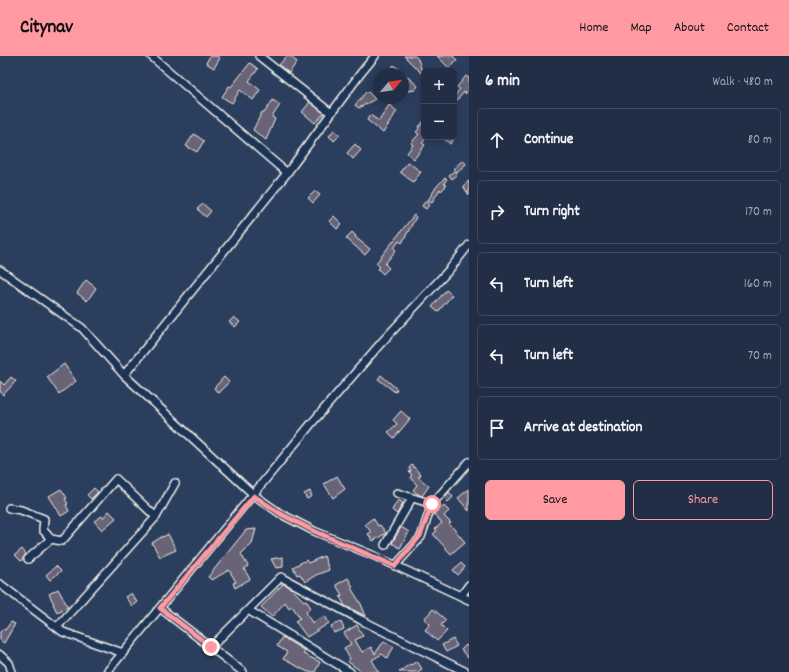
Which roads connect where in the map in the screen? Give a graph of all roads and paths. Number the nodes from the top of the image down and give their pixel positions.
1 (259, 56) edge
2 (375, 56) edge
3 (155, 57) edge
4 (331, 113) junction
5 (287, 173) junction
6 (469, 245) edge
7 (0, 270) edge
8 (124, 375) junction
9 (469, 462) edge
10 (175, 483) dead end
11 (397, 492) dead end
12 (254, 496) junction
13 (412, 498) junction
14 (432, 504) junction
15 (9, 508) dead end
16 (156, 517) junction
17 (51, 539) junction
18 (385, 545) dead end
19 (28, 559) dead end
20 (395, 566) junction
21 (0, 584) edge
22 (469, 585) edge
23 (461, 596) junction
24 (469, 600) edge
25 (160, 608) junction
26 (248, 610) junction
27 (57, 627) junction
28 (211, 647) junction
29 (123, 653) junction
30 (0, 655) edge
31 (12, 672) edge
32 (107, 672) edge
33 (243, 672) edge
34 (350, 672) edge
35 (466, 672) edge

1 - 4 street
2 - 4 street
3 - 5 street
4 - 5 street
5 - 8 street
6 - 12 street
7 - 8 street
8 - 12 street
9 - 14 street
10 - 16 street
11 - 13 street
12 - 20 street
12 - 25 street
13 - 14 street
13 - 18 street
14 - 20 street
15 - 17 street
16 - 17 street
16 - 27 street
17 - 19 street
20 - 23 street
21 - 27 street
22 - 23 street
23 - 24 street
25 - 28 street
25 - 29 street
26 - 28 street
26 - 34 street
26 - 35 street
27 - 29 street
28 - 33 street
29 - 32 street
30 - 31 street

